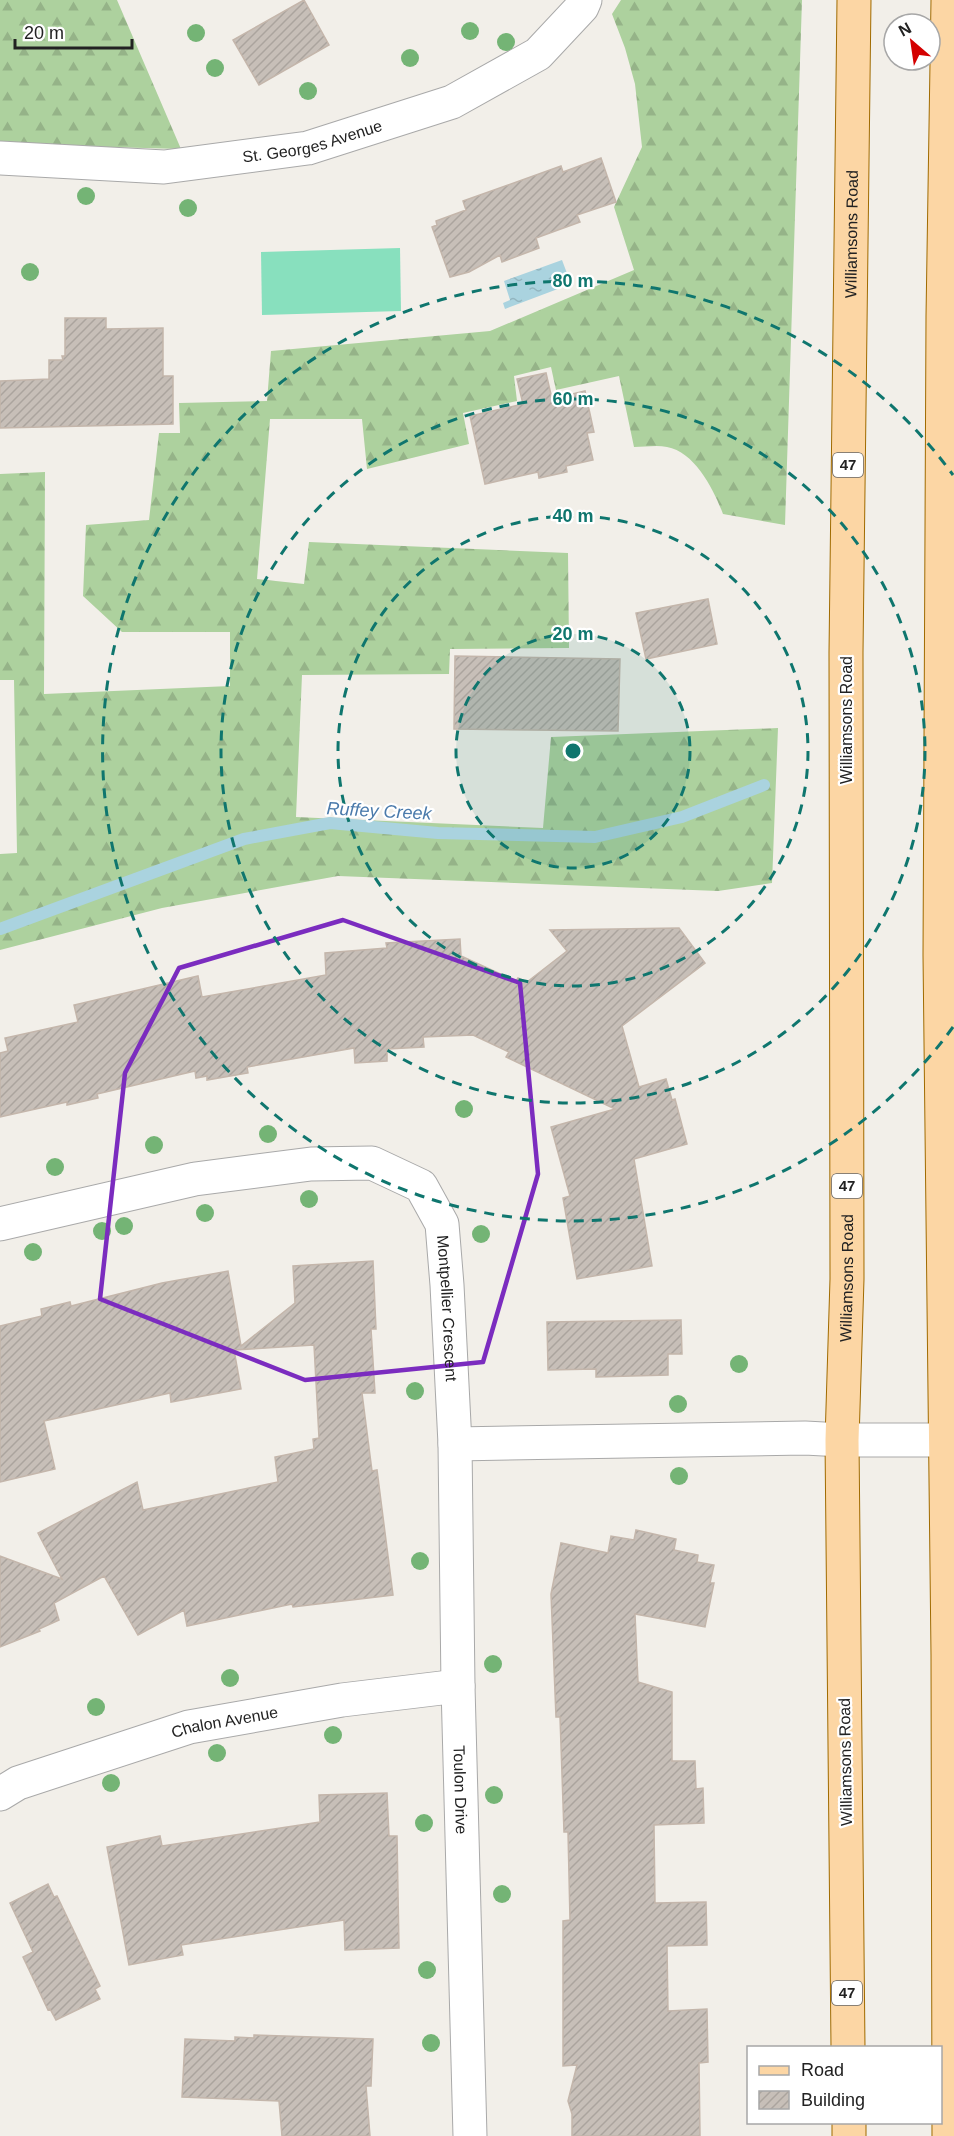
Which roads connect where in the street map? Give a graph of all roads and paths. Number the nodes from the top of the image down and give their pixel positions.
1 (585, 0) edge
2 (854, 0) edge
3 (948, 0) edge
4 (0, 158) edge
5 (0, 1224) edge
6 (842, 1440) junction
7 (946, 1440) junction
8 (455, 1444) junction
9 (458, 1686) junction
10 (0, 1794) edge
11 (848, 2046) edge
12 (470, 2136) edge
13 (949, 2136) edge

1 - 4 street, St. Georges Avenue
2 - 6 main road, Williamsons Road / 47
3 - 7 main road
5 - 8 street, Montpellier Crescent
6 - 7 street
6 - 8 street
6 - 11 main road, Williamsons Road / 47
7 - 13 main road
8 - 9 street, Toulon Drive
9 - 10 street, Chalon Avenue
9 - 12 street, Toulon Drive

